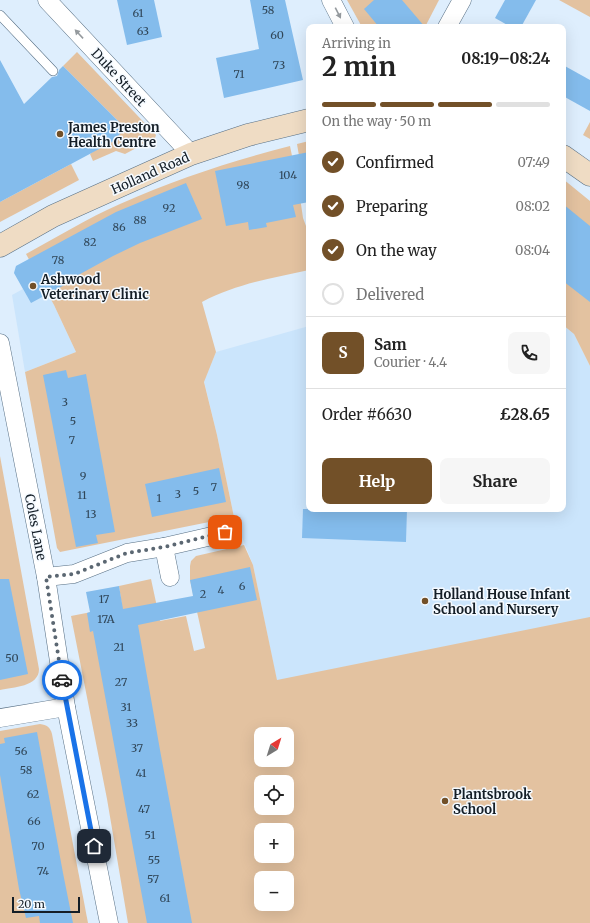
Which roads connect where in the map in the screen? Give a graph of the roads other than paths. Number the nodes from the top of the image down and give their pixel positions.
1 (47, 0) edge
2 (331, 0) edge
3 (462, 0) edge
4 (0, 15) edge
5 (343, 24) edge
6 (449, 24) edge
7 (53, 71) dead end
8 (306, 121) edge
9 (191, 154) junction
10 (566, 158) edge
11 (590, 175) edge
12 (0, 246) edge
13 (0, 343) edge
14 (225, 532) dead end
15 (164, 547) junction
16 (46, 577) junction
17 (170, 577) dead end
18 (66, 707) junction
19 (0, 718) edge
20 (109, 923) edge

9 -> 1 street, Duke Street
2 -> 5 street
3 - 6 street
4 - 7 lane
8 - 9 street, Holland Road
9 - 12 street, Holland Road
10 - 11 street
13 - 16 street, Coles Lane
14 - 15 street
15 - 16 street
15 - 17 street
16 - 18 street, Coles Lane
18 - 19 street
18 - 20 street, Coles Lane

